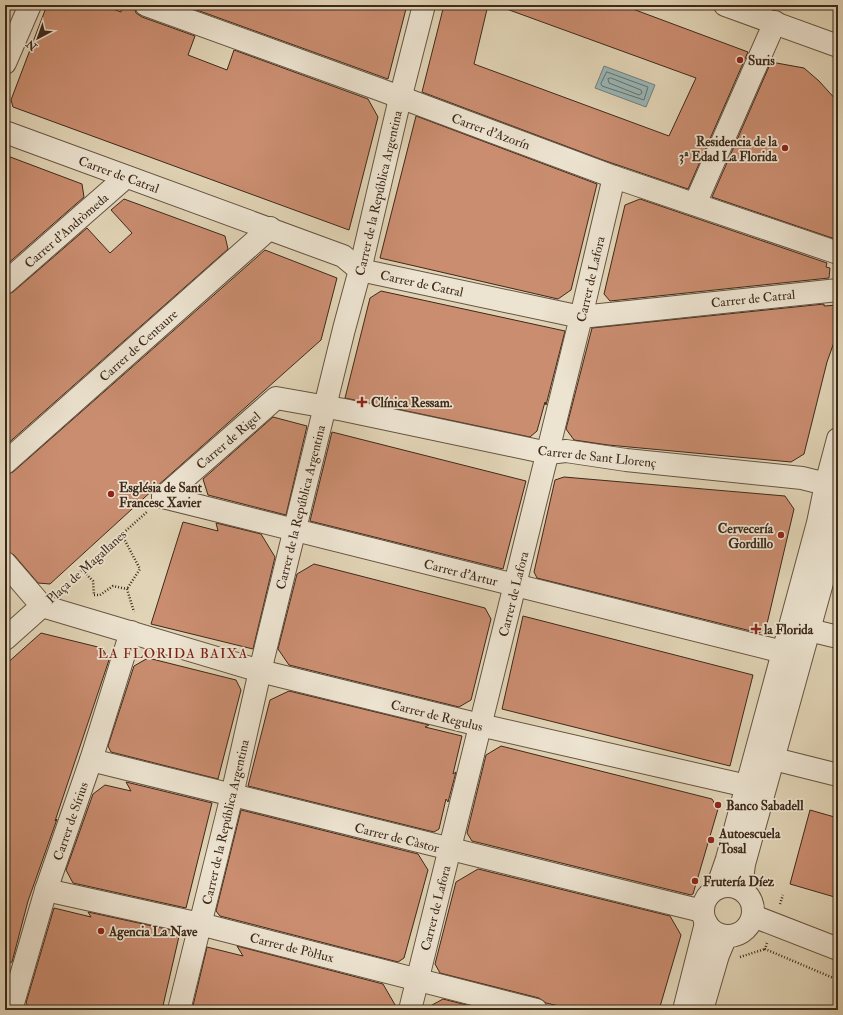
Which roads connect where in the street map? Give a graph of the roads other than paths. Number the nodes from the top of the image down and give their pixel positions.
1 (30, 5) edge
2 (146, 5) edge
3 (424, 5) edge
4 (725, 5) edge
5 (775, 22) junction
6 (838, 46) edge
7 (5, 63) edge
8 (401, 98) junction
9 (5, 132) edge
10 (126, 177) junction
11 (614, 177) junction
12 (695, 204) junction
13 (270, 228) junction
14 (838, 252) edge
15 (360, 270) junction
16 (5, 283) edge
17 (838, 290) edge
18 (582, 317) junction
19 (276, 398) joint
20 (325, 407) junction
21 (838, 439) edge
22 (548, 453) junction
23 (5, 463) edge
24 (826, 484) junction
25 (163, 497) joint
26 (838, 509) edge
27 (838, 525) edge
28 (295, 530) junction
29 (5, 563) edge
30 (515, 586) junction
31 (42, 606) junction
32 (809, 630) junction
33 (136, 634) junction
34 (838, 637) edge
35 (5, 639) edge
36 (783, 652) junction
37 (260, 672) junction
38 (480, 725) junction
39 (774, 759) junction
40 (92, 760) junction
41 (838, 775) edge
42 (747, 786) junction
43 (232, 795) junction
44 (450, 850) junction
45 (717, 888) junction
46 (741, 889) junction
47 (46, 890) junction
48 (753, 916) junction
49 (704, 917) junction
50 (200, 924) junction
51 (726, 936) junction
52 (838, 949) edge
53 (417, 979) junction
54 (12, 985) edge
55 (11, 1010) edge
56 (179, 1010) edge
57 (410, 1010) edge
58 (536, 1010) edge
59 (684, 1010) edge
60 (702, 1010) edge

1 - 7 street
2 - 8 street, Carrer d'Azorín
3 - 8 street, Carrer de la República Argentina
4 - 5 street
5 - 6 street
5 - 12 street
8 - 11 street, Carrer d'Azorín
8 - 15 street, Carrer de la República Argentina
9 - 10 street, Carrer de Catral
10 - 13 street, Carrer de Catral
10 - 16 street, Carrer d'Andròmeda
11 - 12 street, Carrer d'Azorín
11 - 18 street, Carrer de Lafora
12 - 14 street, Carrer d'Azorín
13 - 15 street, Carrer de Catral
13 - 23 street, Carrer de Centaure
15 - 18 street, Carrer de Catral
15 - 20 street, Carrer de la República Argentina
17 - 18 street, Carrer de Catral
18 - 22 street, Carrer de Lafora
19 - 20 street, Carrer de Sant Llorenç
19 - 25 street, Carrer de Rigel
20 - 22 street, Carrer de Sant Llorenç
20 - 28 street, Carrer de la República Argentina
21 - 24 street
22 - 24 street, Carrer de Sant Llorenç
22 - 30 street, Carrer de Lafora
24 - 26 street
24 - 36 street
25 - 28 street, Carrer d'Artur
27 - 32 street
28 - 30 street, Carrer d'Artur
28 - 37 street, Carrer de la República Argentina
29 - 31 street
30 - 36 street, Carrer d'Artur
30 - 38 street, Carrer de Lafora
31 - 33 street, Plaça de Magallanes
31 - 35 street
32 - 34 street
32 - 39 street
33 - 37 street, Carrer de Regulus
33 - 40 street, Carrer de Sírius
36 - 42 street
37 - 38 street, Carrer de Regulus
37 - 43 street, Carrer de la República Argentina
38 - 42 street, Carrer de Regulus
38 - 44 street, Carrer de Lafora
39 - 41 street
39 - 46 street
40 - 43 street, Carrer de Càstor
40 - 47 street, Carrer de Sírius
42 - 45 street
43 - 44 street, Carrer de Càstor
43 - 50 street, Carrer de la República Argentina
44 - 49 street, Carrer de Càstor
44 - 53 street, Carrer de Lafora
45 - 46 street
45 - 49 street
46 - 48 street
47 - 50 street, Carrer de Pòl·lux
47 - 54 street, Carrer de Sírius
48 - 51 street
48 - 52 street
49 - 51 street
49 - 59 street
50 - 53 street, Carrer de Pòl·lux
50 - 56 street, Carrer de la República Argentina
51 - 60 street
53 - 57 street, Carrer de Lafora
53 - 58 street, Carrer de Pòl·lux
54 - 55 street, Carrer de Sírius

